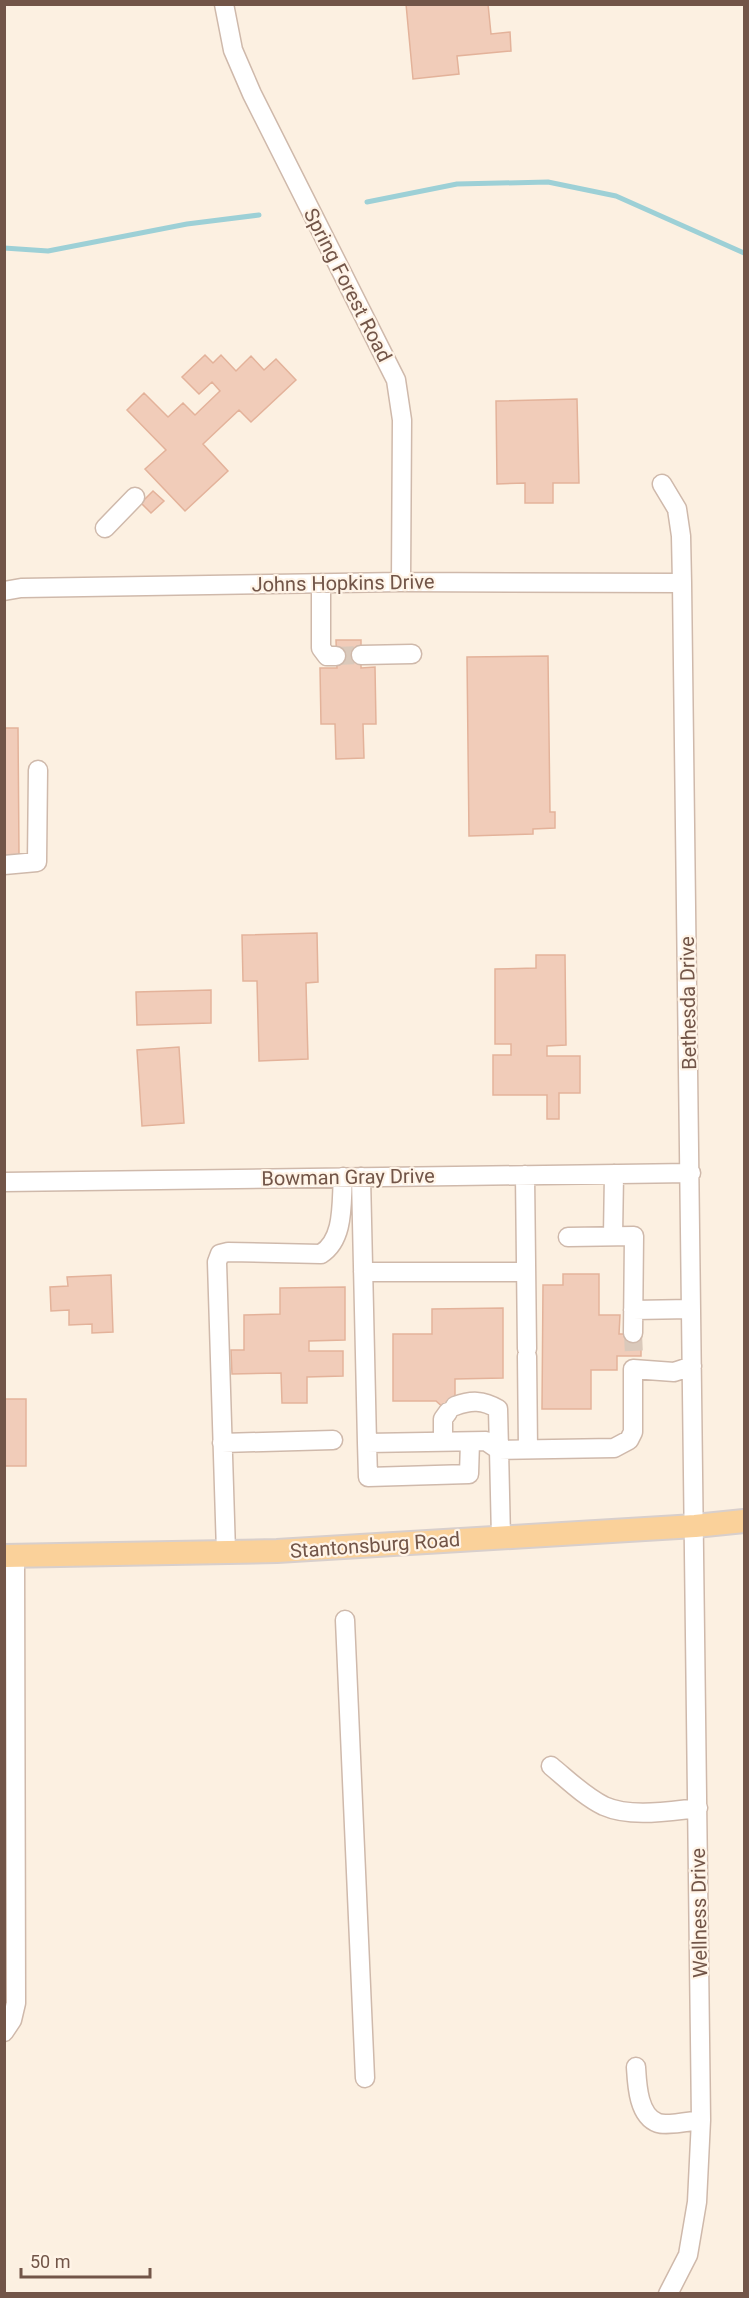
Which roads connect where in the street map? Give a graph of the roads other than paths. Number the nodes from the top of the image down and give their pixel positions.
1 (224, 4) edge
2 (662, 484) dead end
3 (135, 497) dead end
4 (105, 528) dead end
5 (401, 582) junction
6 (321, 583) junction
7 (682, 583) junction
8 (4, 591) edge
9 (412, 654) dead end
10 (361, 655) tunnel mouth
11 (336, 656) dead end
12 (38, 770) dead end
13 (4, 865) edge
14 (691, 1173) junction
15 (614, 1174) junction
16 (525, 1175) junction
17 (352, 1177) junction
18 (4, 1182) edge
19 (613, 1236) junction
20 (568, 1237) dead end
21 (363, 1272) junction
22 (526, 1272) junction
23 (692, 1309) junction
24 (633, 1310) junction
25 (633, 1333) tunnel mouth
26 (692, 1366) junction
27 (333, 1440) dead end
28 (443, 1441) junction
29 (470, 1442) junction
30 (222, 1443) junction
31 (367, 1443) junction
32 (528, 1449) junction
33 (499, 1450) junction
34 (744, 1521) edge
35 (695, 1526) junction
36 (501, 1538) junction
37 (226, 1552) junction
38 (10, 1556) edge
39 (345, 1620) dead end
40 (10, 1708) edge
41 (551, 1766) dead end
42 (698, 1808) junction
43 (4, 2032) edge
44 (636, 2067) dead end
45 (365, 2078) dead end
46 (701, 2120) junction
47 (668, 2294) edge

1 - 5 street, Spring Forest Road
2 - 7 street, Bethesda Drive
3 - 4 street
5 - 6 street, Johns Hopkins Drive
5 - 7 street, Johns Hopkins Drive
6 - 8 street, Johns Hopkins Drive
6 - 11 street
7 - 14 street, Bethesda Drive
9 - 10 street
12 - 13 street
14 - 15 street, Bowman Gray Drive
14 - 23 street, Bethesda Drive
15 - 16 street, Bowman Gray Drive
15 - 19 street
16 - 17 street, Bowman Gray Drive
16 - 22 street
17 - 18 street, Bowman Gray Drive
17 - 21 street
17 - 30 street
19 - 20 street
19 - 24 street
21 - 22 street
21 - 31 street
22 - 32 street
23 - 24 street
23 - 26 street, Bethesda Drive
24 - 25 street
26 - 32 street
26 - 35 street, Bethesda Drive
27 - 30 street
28 - 29 street
28 - 31 street
28 - 33 street
29 - 31 street
29 - 33 street
30 - 37 street
32 - 33 street
33 - 36 street
34 - 35 main road, Stantonsburg Road
35 - 36 main road, Stantonsburg Road
35 - 42 street, Wellness Drive
36 - 37 main road, Stantonsburg Road
37 - 38 main road, Stantonsburg Road
38 - 40 street
39 - 45 street
40 - 43 street
41 - 42 street
42 - 46 street, Wellness Drive
44 - 46 street
46 - 47 street, Wellness Drive

